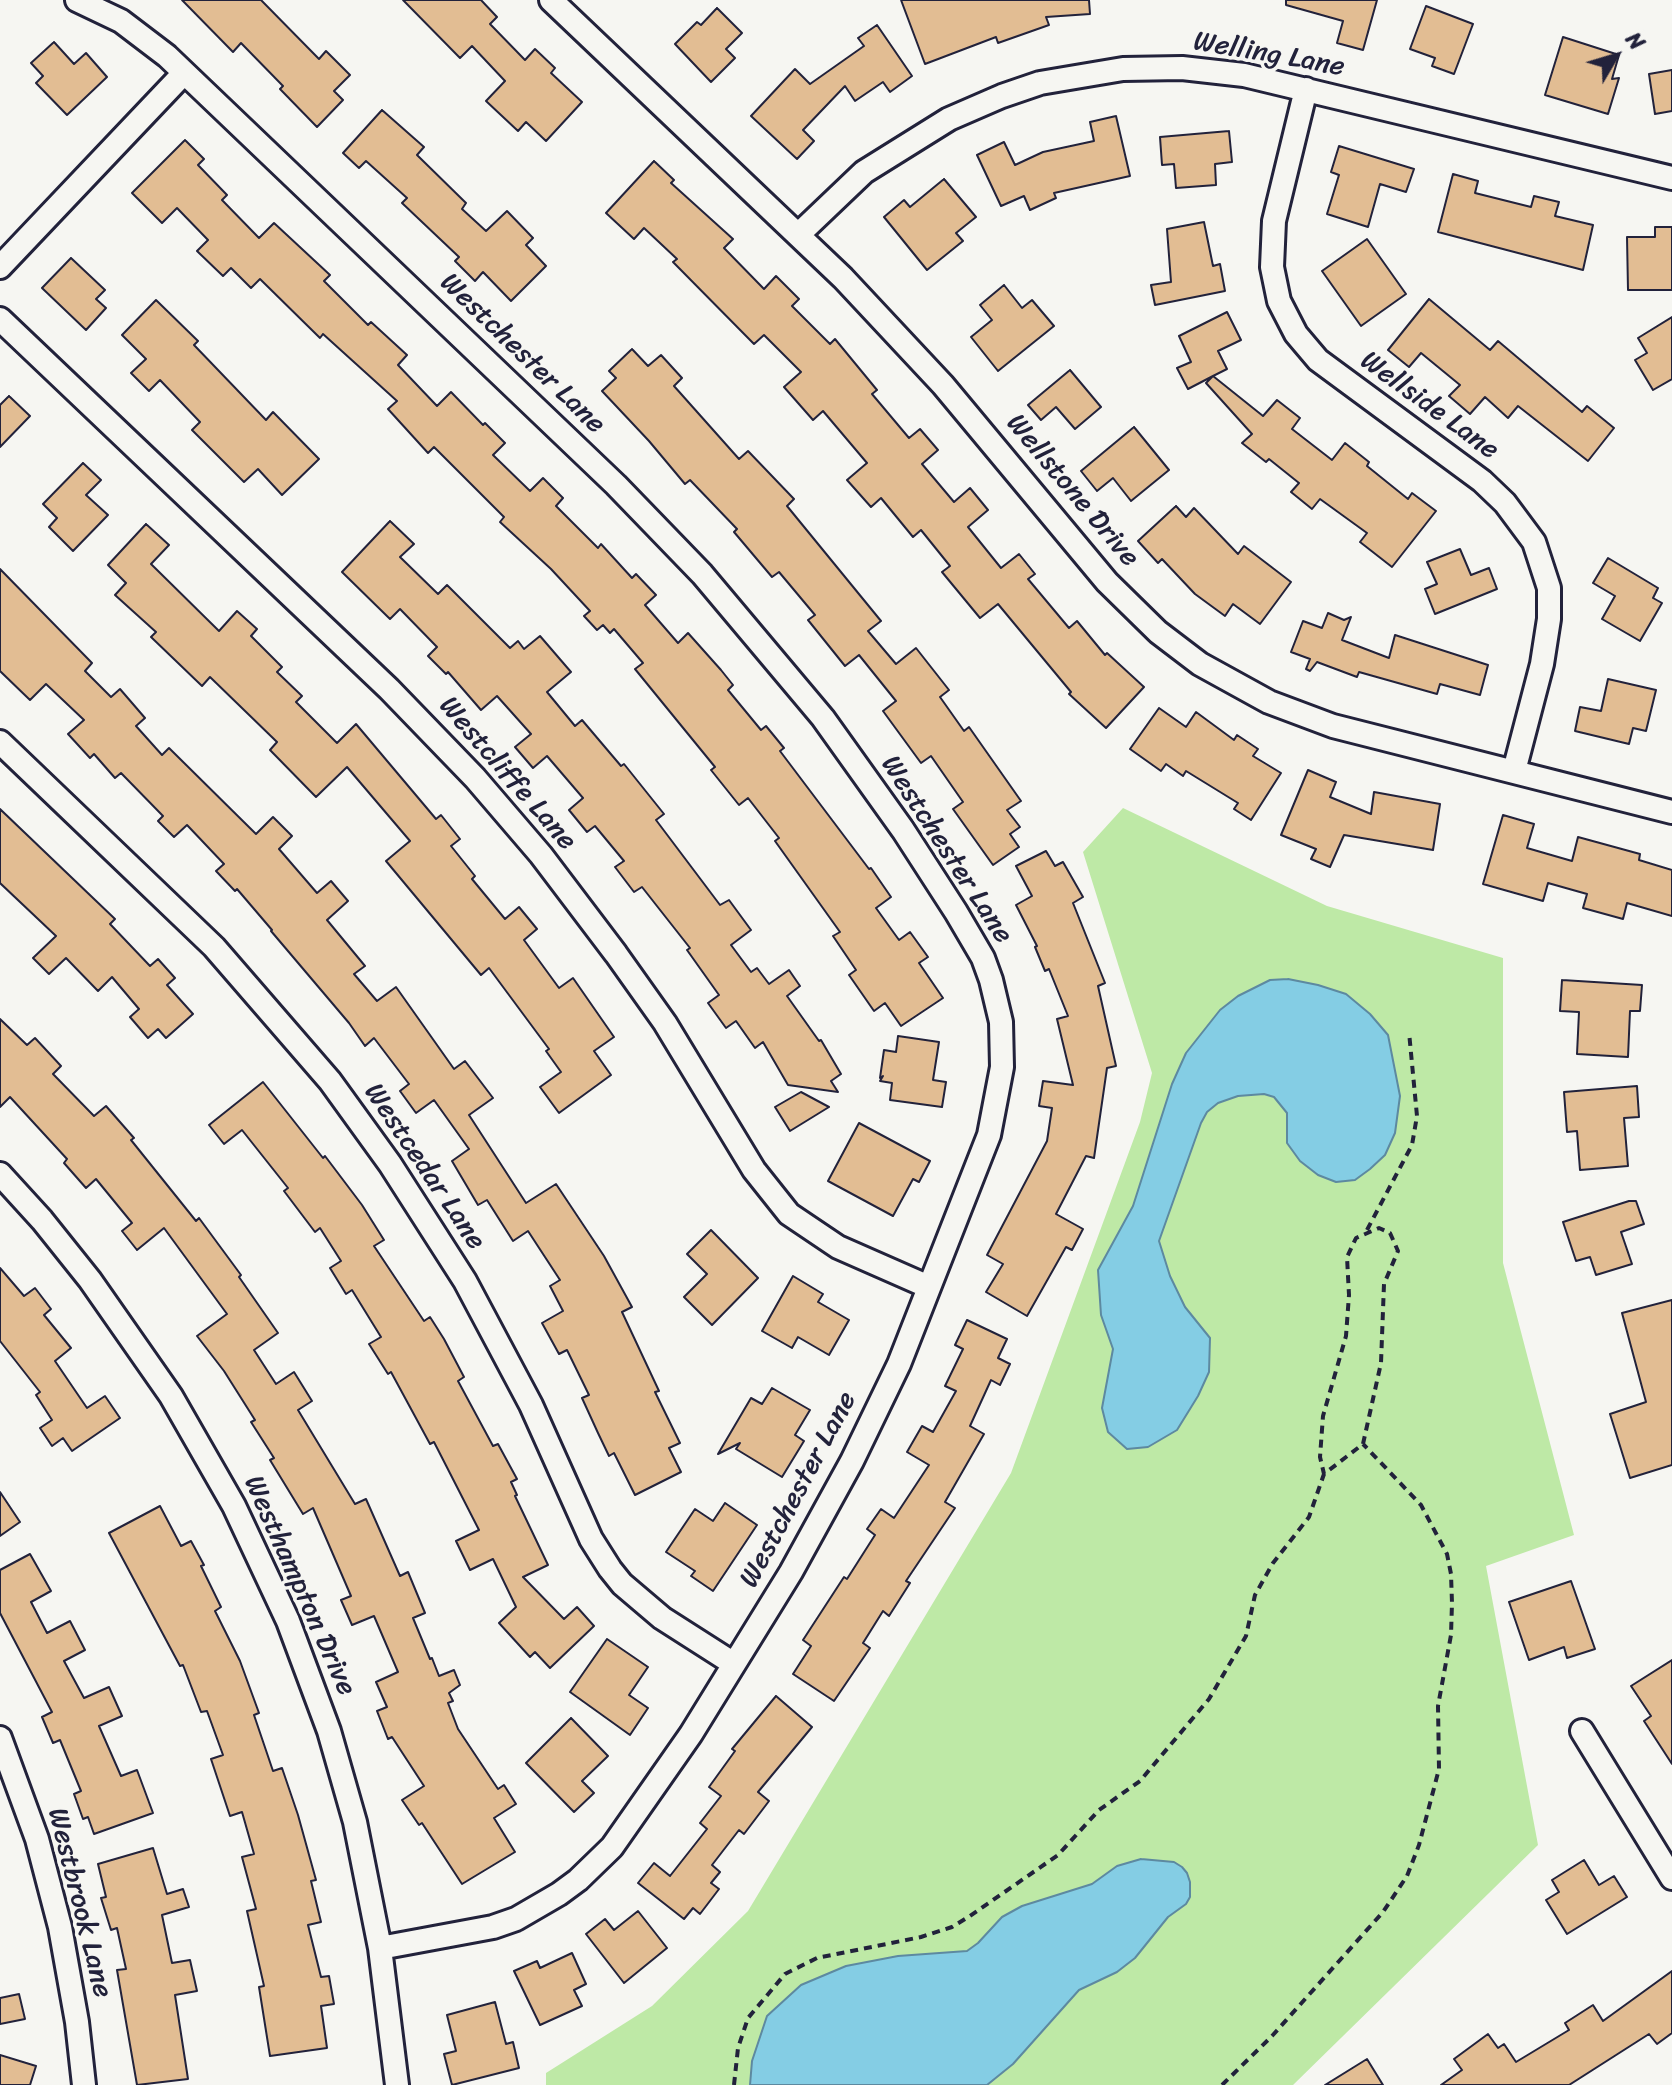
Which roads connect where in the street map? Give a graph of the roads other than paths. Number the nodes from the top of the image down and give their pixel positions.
1 (77, 0) edge
2 (551, 0) edge
3 (184, 73) junction
4 (1306, 89) junction
5 (1672, 178) edge
6 (799, 234) junction
7 (0, 267) edge
8 (0, 319) edge
9 (0, 742) edge
10 (1514, 771) junction
11 (1672, 812) edge
12 (0, 1174) edge
13 (929, 1287) junction
14 (734, 1664) junction
15 (1582, 1731) dead end
16 (0, 1738) edge
17 (1672, 1878) edge
18 (380, 1948) junction
19 (84, 2085) edge
20 (397, 2085) edge

1 - 3 street, Westchester Lane
2 - 6 street, Wellstone Drive
3 - 7 street
3 - 13 street, Westchester Lane
4 - 5 street, Welling Lane
4 - 6 street, Welling Lane
4 - 10 street, Wellside Lane
6 - 10 street, Wellstone Drive
8 - 13 street, Westcliffe Lane
9 - 14 street, Westcedar Lane
10 - 11 street, Wellstone Drive
12 - 18 street, Westhampton Drive
13 - 14 street, Westchester Lane
14 - 18 street, Westchester Lane
15 - 17 street
16 - 19 street, Westbrook Lane
18 - 20 street, Westhampton Drive

